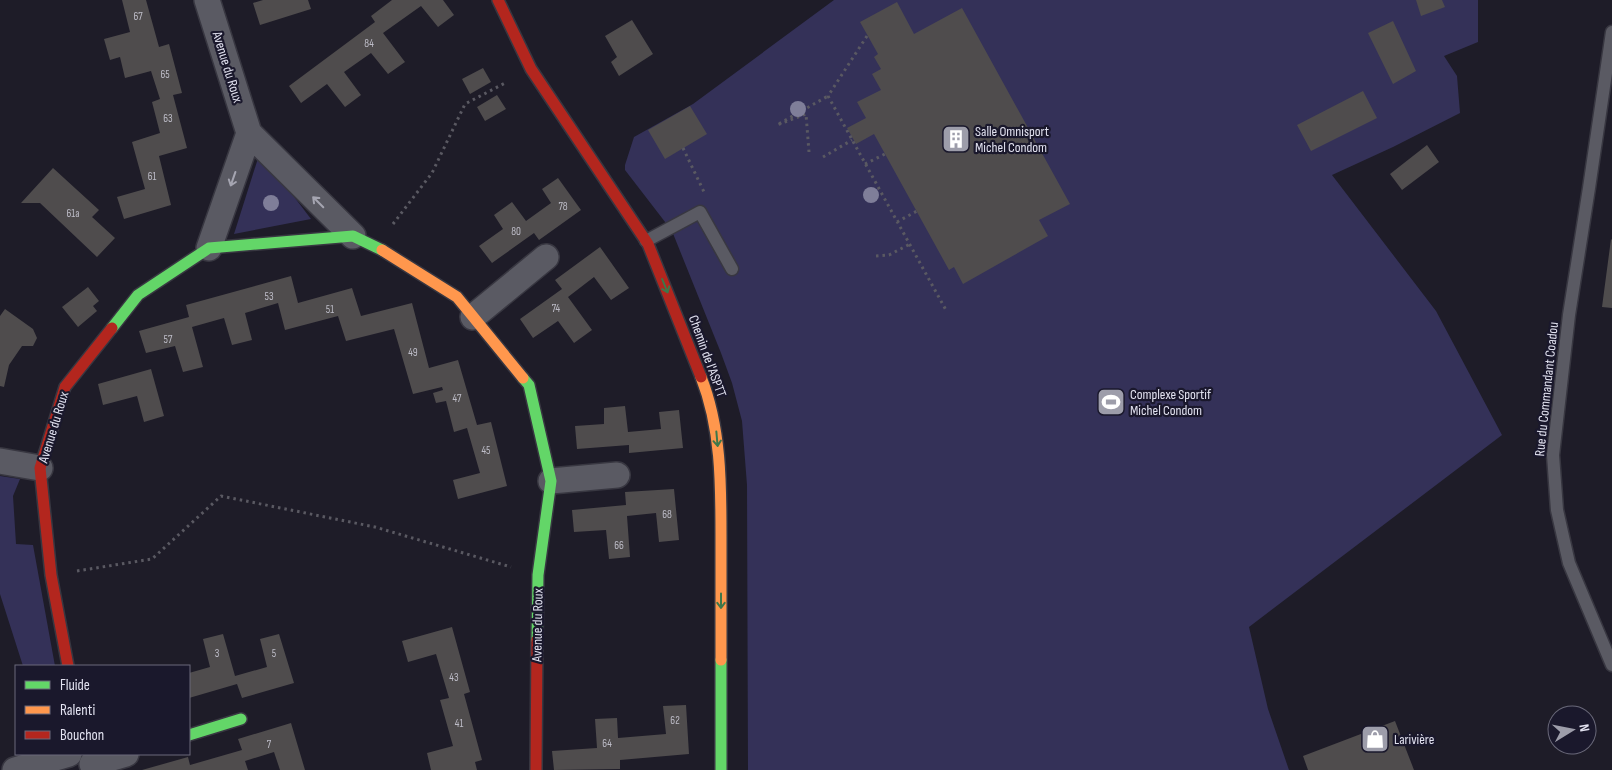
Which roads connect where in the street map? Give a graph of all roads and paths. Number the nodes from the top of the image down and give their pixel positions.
1 (207, 0) edge
2 (498, 0) edge
3 (1612, 32) edge
4 (867, 36) dead end
5 (531, 69) junction
6 (828, 96) junction
7 (249, 133) junction
8 (852, 140) junction
9 (683, 148) dead end
10 (809, 152) dead end
11 (885, 154) dead end
12 (823, 157) dead end
13 (865, 164) junction
14 (708, 198) dead end
15 (917, 210) dead end
16 (897, 222) junction
17 (353, 236) junction
18 (646, 241) junction
19 (910, 244) junction
20 (376, 246) junction
21 (209, 248) junction
22 (876, 256) dead end
23 (546, 257) dead end
24 (732, 270) dead end
25 (947, 312) dead end
26 (473, 317) junction
27 (0, 460) edge
28 (40, 468) junction
29 (617, 475) dead end
30 (552, 481) junction
31 (51, 575) junction
32 (538, 575) junction
33 (68, 665) edge
34 (1612, 665) edge
35 (241, 719) dead end
36 (190, 735) edge
37 (66, 755) edge
38 (122, 755) edge
39 (91, 763) edge
40 (15, 770) edge
41 (536, 770) edge
42 (721, 770) edge

1 - 7 street, Avenue du Roux
2 - 5 street, Chemin de l'ASPTT
3 - 34 lane, Rue du Commandant Coadou
4 - 6 path
5 - 18 street, Chemin de l'ASPTT
5 - 20 path
6 - 8 path
6 - 10 path
17 -> 7 street, Avenue du Roux
7 -> 21 street
8 - 12 path
8 - 13 path
9 - 14 path
11 - 13 path
13 - 16 path
15 - 16 path
16 - 19 path
17 - 20 street, Avenue du Roux
17 - 21 street, Avenue du Roux
18 - 24 lane
18 -> 42 street, Chemin de l'ASPTT
19 - 22 path
19 - 25 path
20 - 26 street, Avenue du Roux
21 - 28 street, Avenue du Roux
23 - 26 street
26 - 30 street, Avenue du Roux
27 - 28 street
28 - 31 street, Avenue du Roux
29 - 30 street
30 - 32 street, Avenue du Roux
31 - 32 path
31 - 33 street, Avenue du Roux
32 - 41 street, Avenue du Roux
35 - 36 street
37 - 40 street
38 - 39 street

